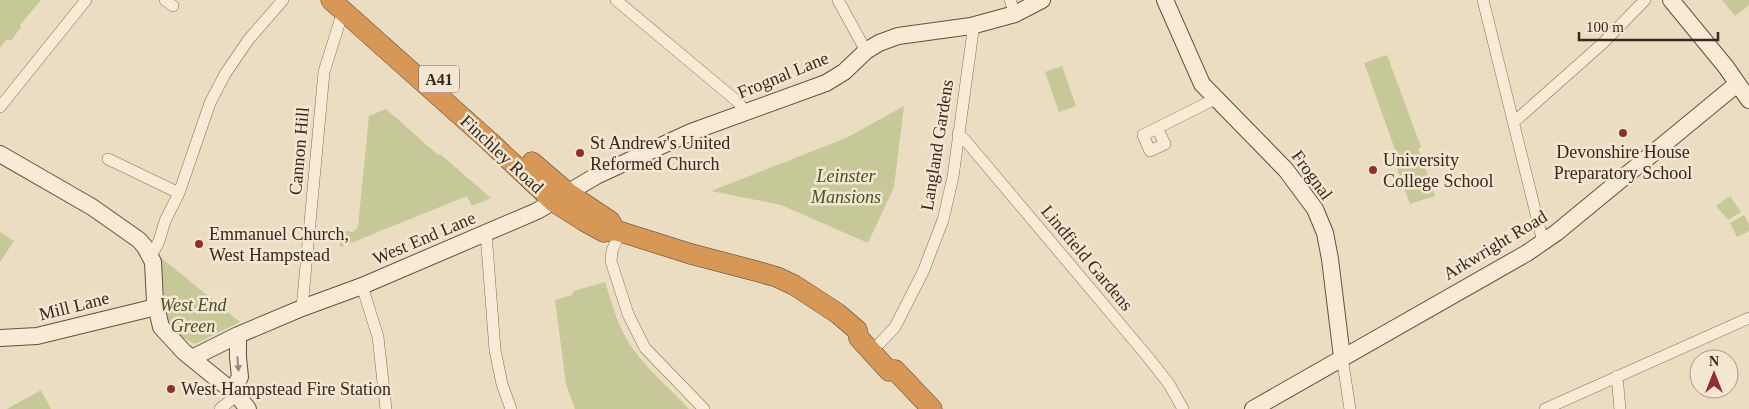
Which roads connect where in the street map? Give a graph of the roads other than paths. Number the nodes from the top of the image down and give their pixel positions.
1 (86, 0) edge
2 (283, 0) edge
3 (616, 0) edge
4 (838, 0) edge
5 (1042, 0) edge
6 (1165, 0) edge
7 (1483, 0) edge
8 (1645, 0) edge
9 (1671, 0) edge
10 (343, 3) edge
11 (1013, 7) edge
12 (971, 26) junction
13 (866, 52) junction
14 (1738, 84) junction
15 (1215, 99) junction
16 (1749, 100) edge
17 (0, 107) edge
18 (745, 112) junction
19 (1514, 122) junction
20 (1157, 128) dead end
21 (958, 134) junction
22 (0, 154) edge
23 (108, 159) dead end
24 (179, 193) junction
25 (561, 197) junction
26 (617, 231) junction
27 (486, 233) junction
28 (1543, 242) junction
29 (149, 252) junction
30 (362, 286) junction
31 (156, 307) junction
32 (302, 308) junction
33 (1749, 318) edge
34 (856, 330) junction
35 (238, 335) junction
36 (0, 338) edge
37 (880, 343) junction
38 (1342, 357) junction
39 (192, 358) junction
40 (895, 370) junction
41 (1617, 376) junction
42 (234, 393) junction
43 (220, 409) edge
44 (248, 409) edge
45 (386, 409) edge
46 (510, 409) edge
47 (704, 409) edge
48 (932, 409) edge
49 (1183, 409) edge
50 (1253, 409) edge
51 (1350, 409) edge
52 (1545, 409) edge
53 (1620, 409) edge

1 - 17 street
2 - 24 street
3 - 18 street
4 - 13 street
5 - 11 street, Frognal Lane
6 - 15 street, Frognal
7 - 19 street
8 - 19 street
9 - 14 street
10 - 25 highway, Finchley Road / A41
10 - 32 street, Cannon Hill
11 - 12 street, Frognal Lane
12 - 13 street, Frognal Lane
12 - 21 street, Langland Gardens
13 - 18 street, Frognal Lane
14 - 16 street
14 - 28 street, Arkwright Road
15 - 20 street
15 - 38 street, Frognal
18 - 25 street, Frognal Lane
19 - 28 street
21 - 37 street, Langland Gardens
21 - 49 street, Lindfield Gardens
22 - 29 street
23 - 24 street
24 - 29 street
25 - 26 highway, Finchley Road / A41
25 - 27 street, West End Lane
26 - 34 highway, Finchley Road / A41
26 - 47 street
27 - 30 street, West End Lane
27 - 46 street
28 - 38 street, Arkwright Road
29 - 31 street
30 - 32 street, West End Lane
30 - 45 street
31 - 36 street, Mill Lane
31 - 39 street
32 - 35 street, West End Lane
33 - 41 street
34 - 37 highway, Finchley Road / A41
34 - 40 highway, Finchley Road / A41
35 - 39 street, West End Lane
35 -> 42 street
37 - 40 highway, Finchley Road / A41
38 - 50 street, Arkwright Road
38 - 51 street, Frognal
39 - 42 street
40 - 48 highway, Finchley Road / A41
41 - 52 street
41 - 53 street
42 - 43 street
42 - 44 street

